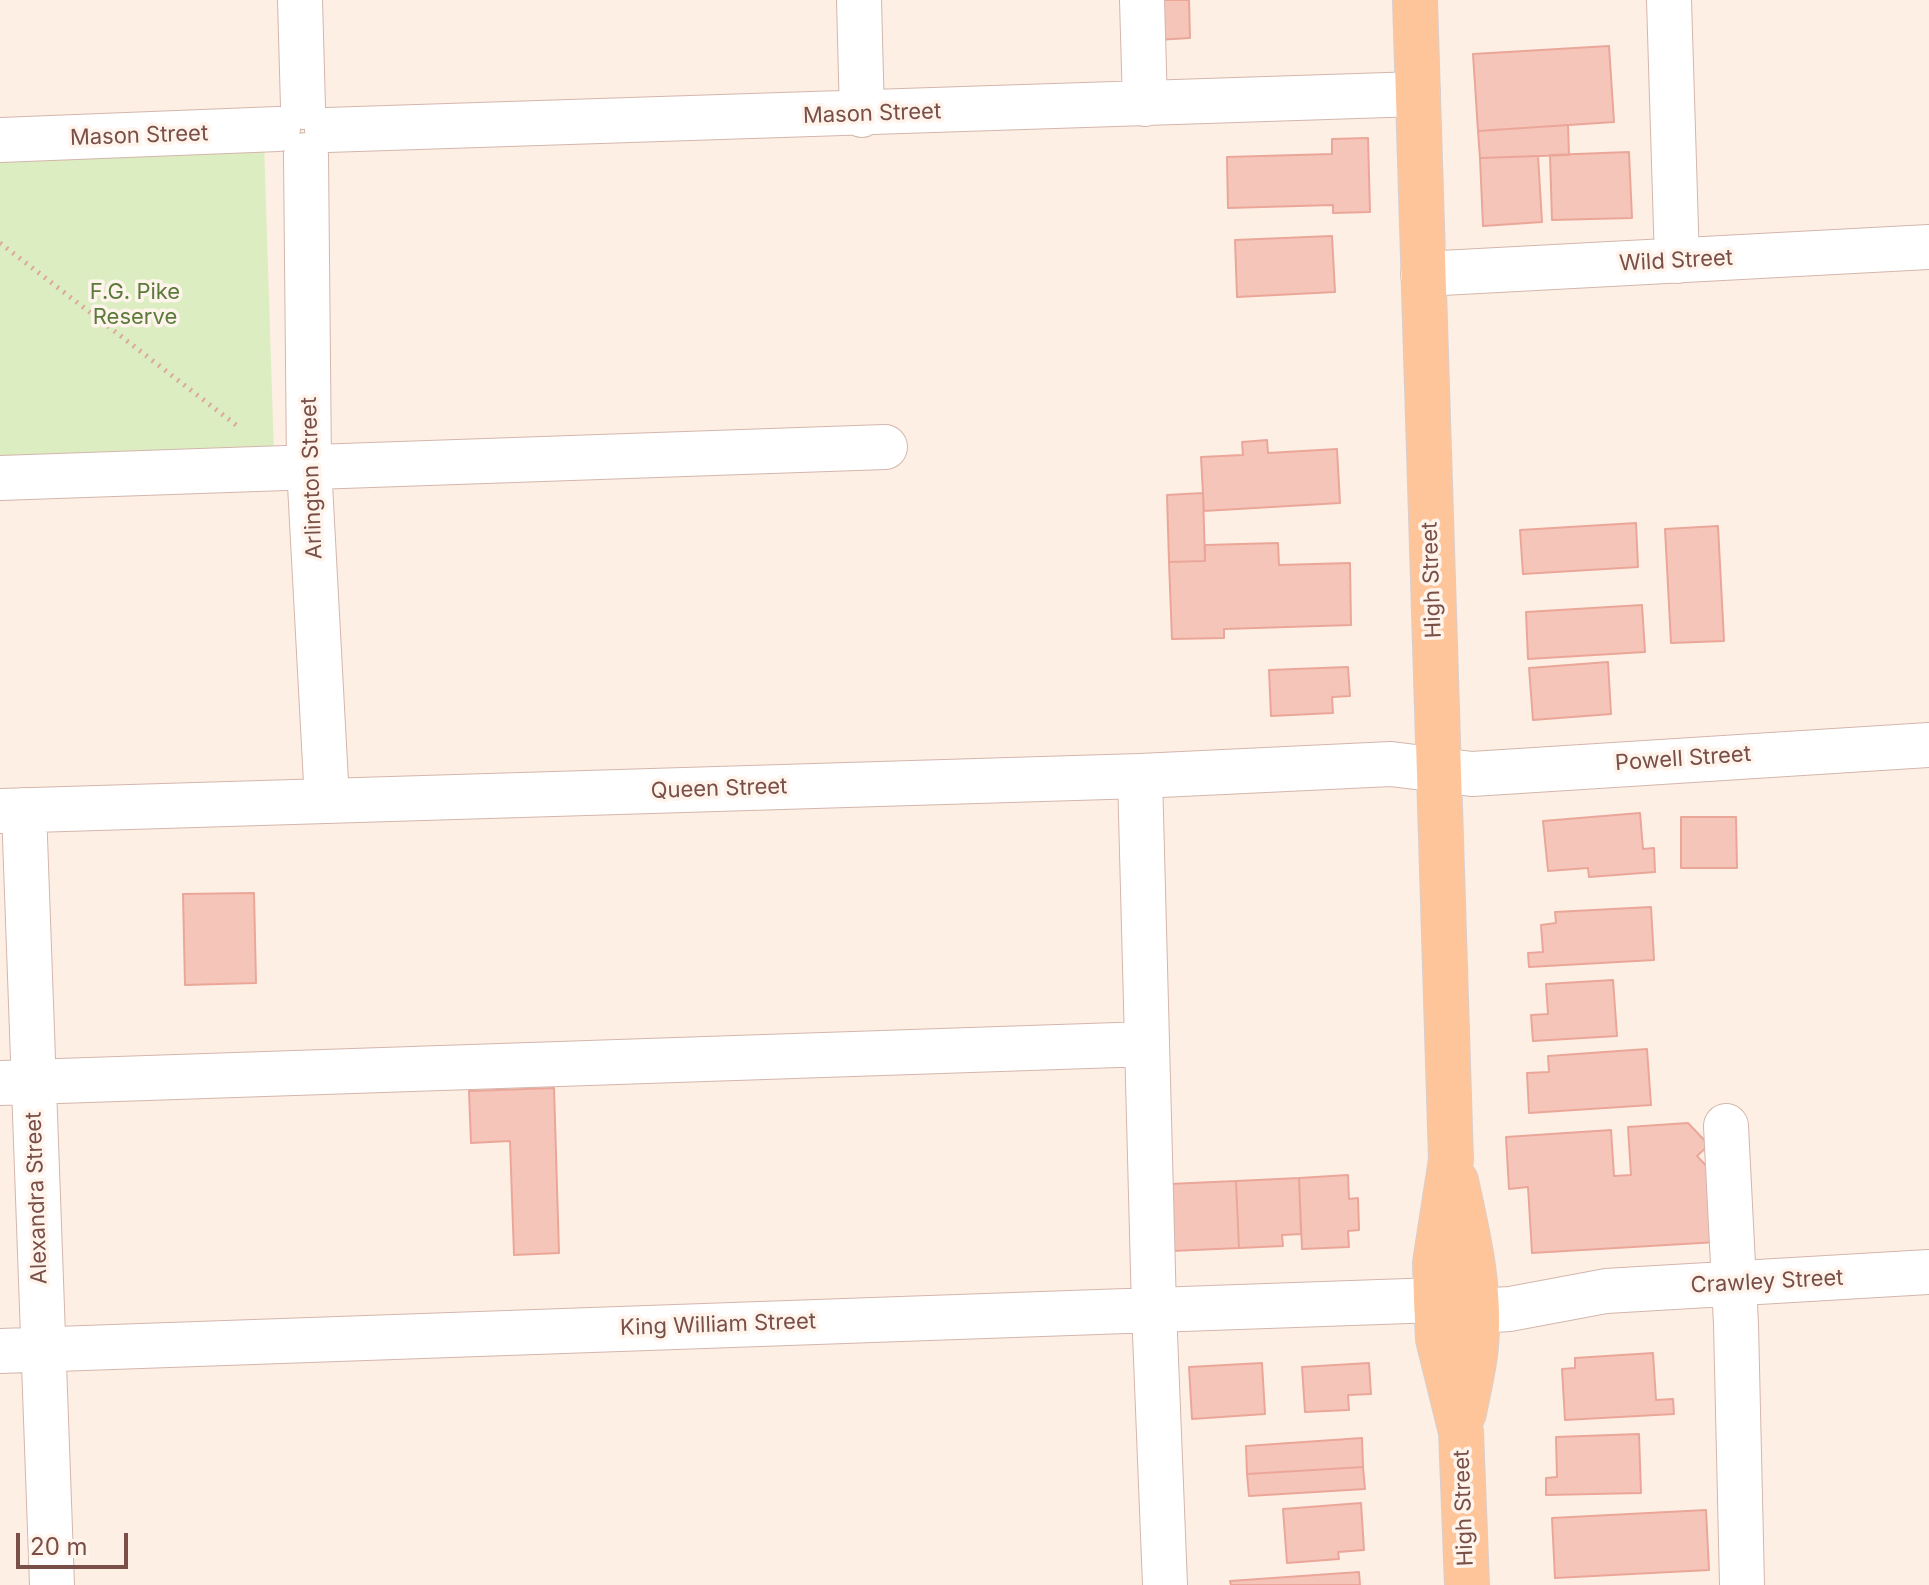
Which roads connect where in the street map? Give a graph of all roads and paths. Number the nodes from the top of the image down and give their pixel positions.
1 (300, 0) edge
2 (859, 0) edge
3 (1142, 0) edge
4 (1415, 0) edge
5 (1669, 0) edge
6 (1418, 94) junction
7 (1145, 104) junction
8 (862, 115) junction
9 (304, 130) junction
10 (0, 140) edge
11 (0, 243) edge
12 (1929, 247) edge
13 (1677, 261) junction
14 (1423, 274) junction
15 (250, 436) dead end
16 (885, 447) dead end
17 (309, 466) junction
18 (0, 478) edge
19 (1929, 745) edge
20 (1438, 769) junction
21 (1140, 776) junction
22 (327, 801) junction
23 (12, 811) edge
24 (1147, 1044) junction
25 (17, 1082) edge
26 (1726, 1126) dead end
27 (1929, 1272) edge
28 (1735, 1284) junction
29 (1462, 1297) junction
30 (1154, 1309) junction
31 (21, 1350) edge
32 (52, 1585) edge
33 (1165, 1585) edge
34 (1467, 1585) edge
35 (1742, 1585) edge

1 - 9 street, Arlington Street
2 - 8 street
3 - 7 street
4 - 6 main road, High Street
5 - 13 street
6 - 7 street, Mason Street
6 - 14 main road, High Street
7 - 8 street, Mason Street
8 - 9 street, Mason Street
9 - 10 street, Mason Street
9 - 17 street, Arlington Street
11 - 15 path
12 - 13 street, Wild Street
13 - 14 street, Wild Street
14 - 20 main road, High Street
16 - 17 street
17 - 18 street
17 - 22 street, Arlington Street
19 - 20 street, Powell Street
20 - 21 street, Queen Street
20 - 29 main road, High Street
21 - 22 street, Queen Street
21 - 24 street
22 - 23 street, Queen Street
23 - 25 street, Alexandra Street
24 - 25 street
24 - 30 street
25 - 31 street, Alexandra Street
26 - 28 street
27 - 28 street, Crawley Street
28 - 29 street, Crawley Street
28 - 35 street
29 - 30 street, King William Street
29 - 34 main road, High Street
30 - 31 street, King William Street
30 - 33 street
31 - 32 street, Alexandra Street

